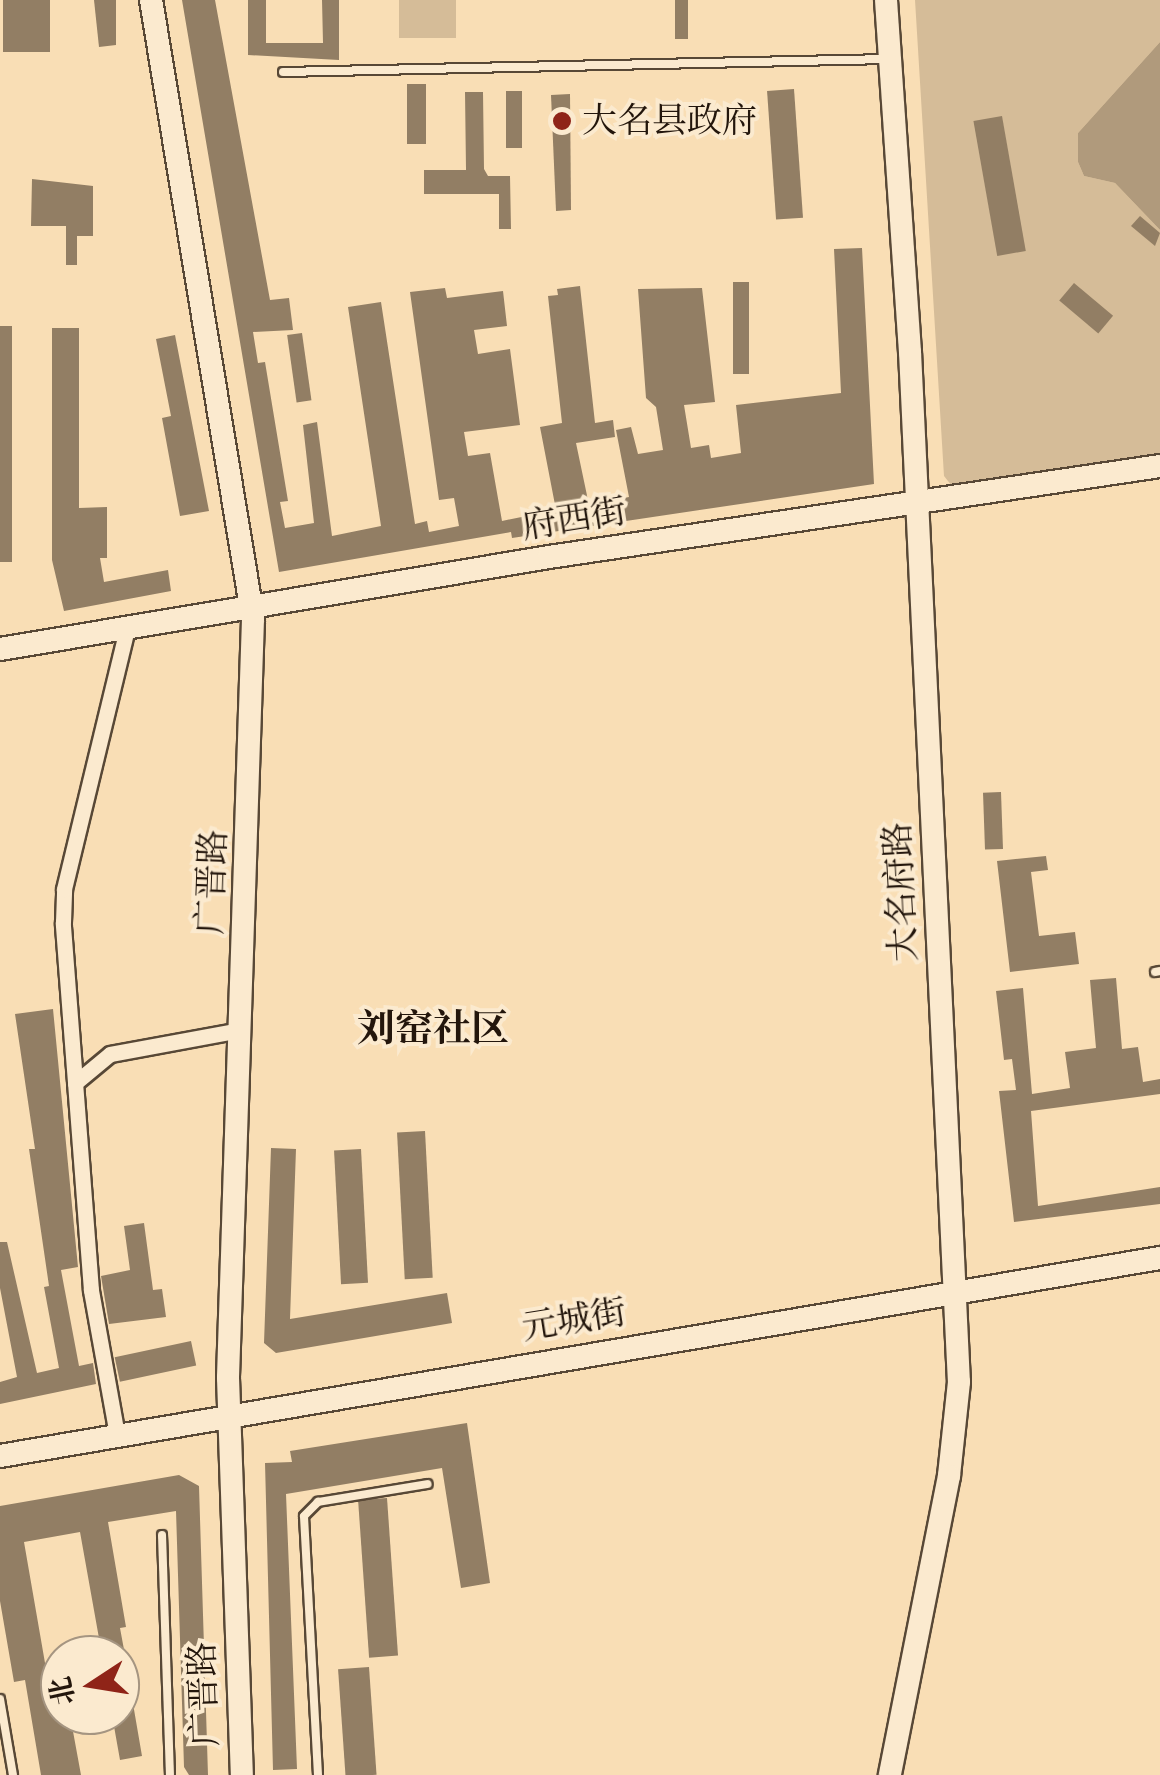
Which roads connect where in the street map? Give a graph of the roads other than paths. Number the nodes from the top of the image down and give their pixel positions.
1 (152, 0) edge
2 (886, 0) edge
3 (901, 0) edge
4 (892, 59) junction
5 (283, 72) dead end
6 (1160, 466) edge
7 (925, 503) junction
8 (252, 608) junction
9 (127, 629) junction
10 (0, 649) edge
11 (241, 1030) junction
12 (75, 1083) junction
13 (1160, 1258) edge
14 (962, 1292) junction
15 (229, 1415) junction
16 (116, 1435) junction
17 (0, 1456) edge
18 (428, 1484) dead end
19 (162, 1535) dead end
20 (0, 1699) edge
21 (13, 1775) edge
22 (170, 1775) edge
23 (242, 1775) edge
24 (318, 1775) edge
25 (890, 1775) edge
26 (905, 1775) edge

1 - 8 street, 广晋路
2 - 4 street, 大名府路
3 - 7 street, 大名府路
4 - 5 lane
4 - 7 street, 大名府路
6 - 7 street, 府西街
7 - 8 street, 府西街
7 - 14 street, 大名府路
8 - 9 street, 府西街
8 - 11 street, 广晋路
9 - 10 street, 府西街
9 - 12 street
11 - 12 street
11 - 15 street, 广晋路
12 - 16 street
13 - 14 street, 元城街
14 - 15 street, 元城街
14 - 25 street, 大名府路
14 - 26 street, 大名府路
15 - 16 street, 元城街
15 - 23 street, 广晋路
16 - 17 street, 元城街
18 - 24 lane
19 - 22 lane
20 - 21 lane

